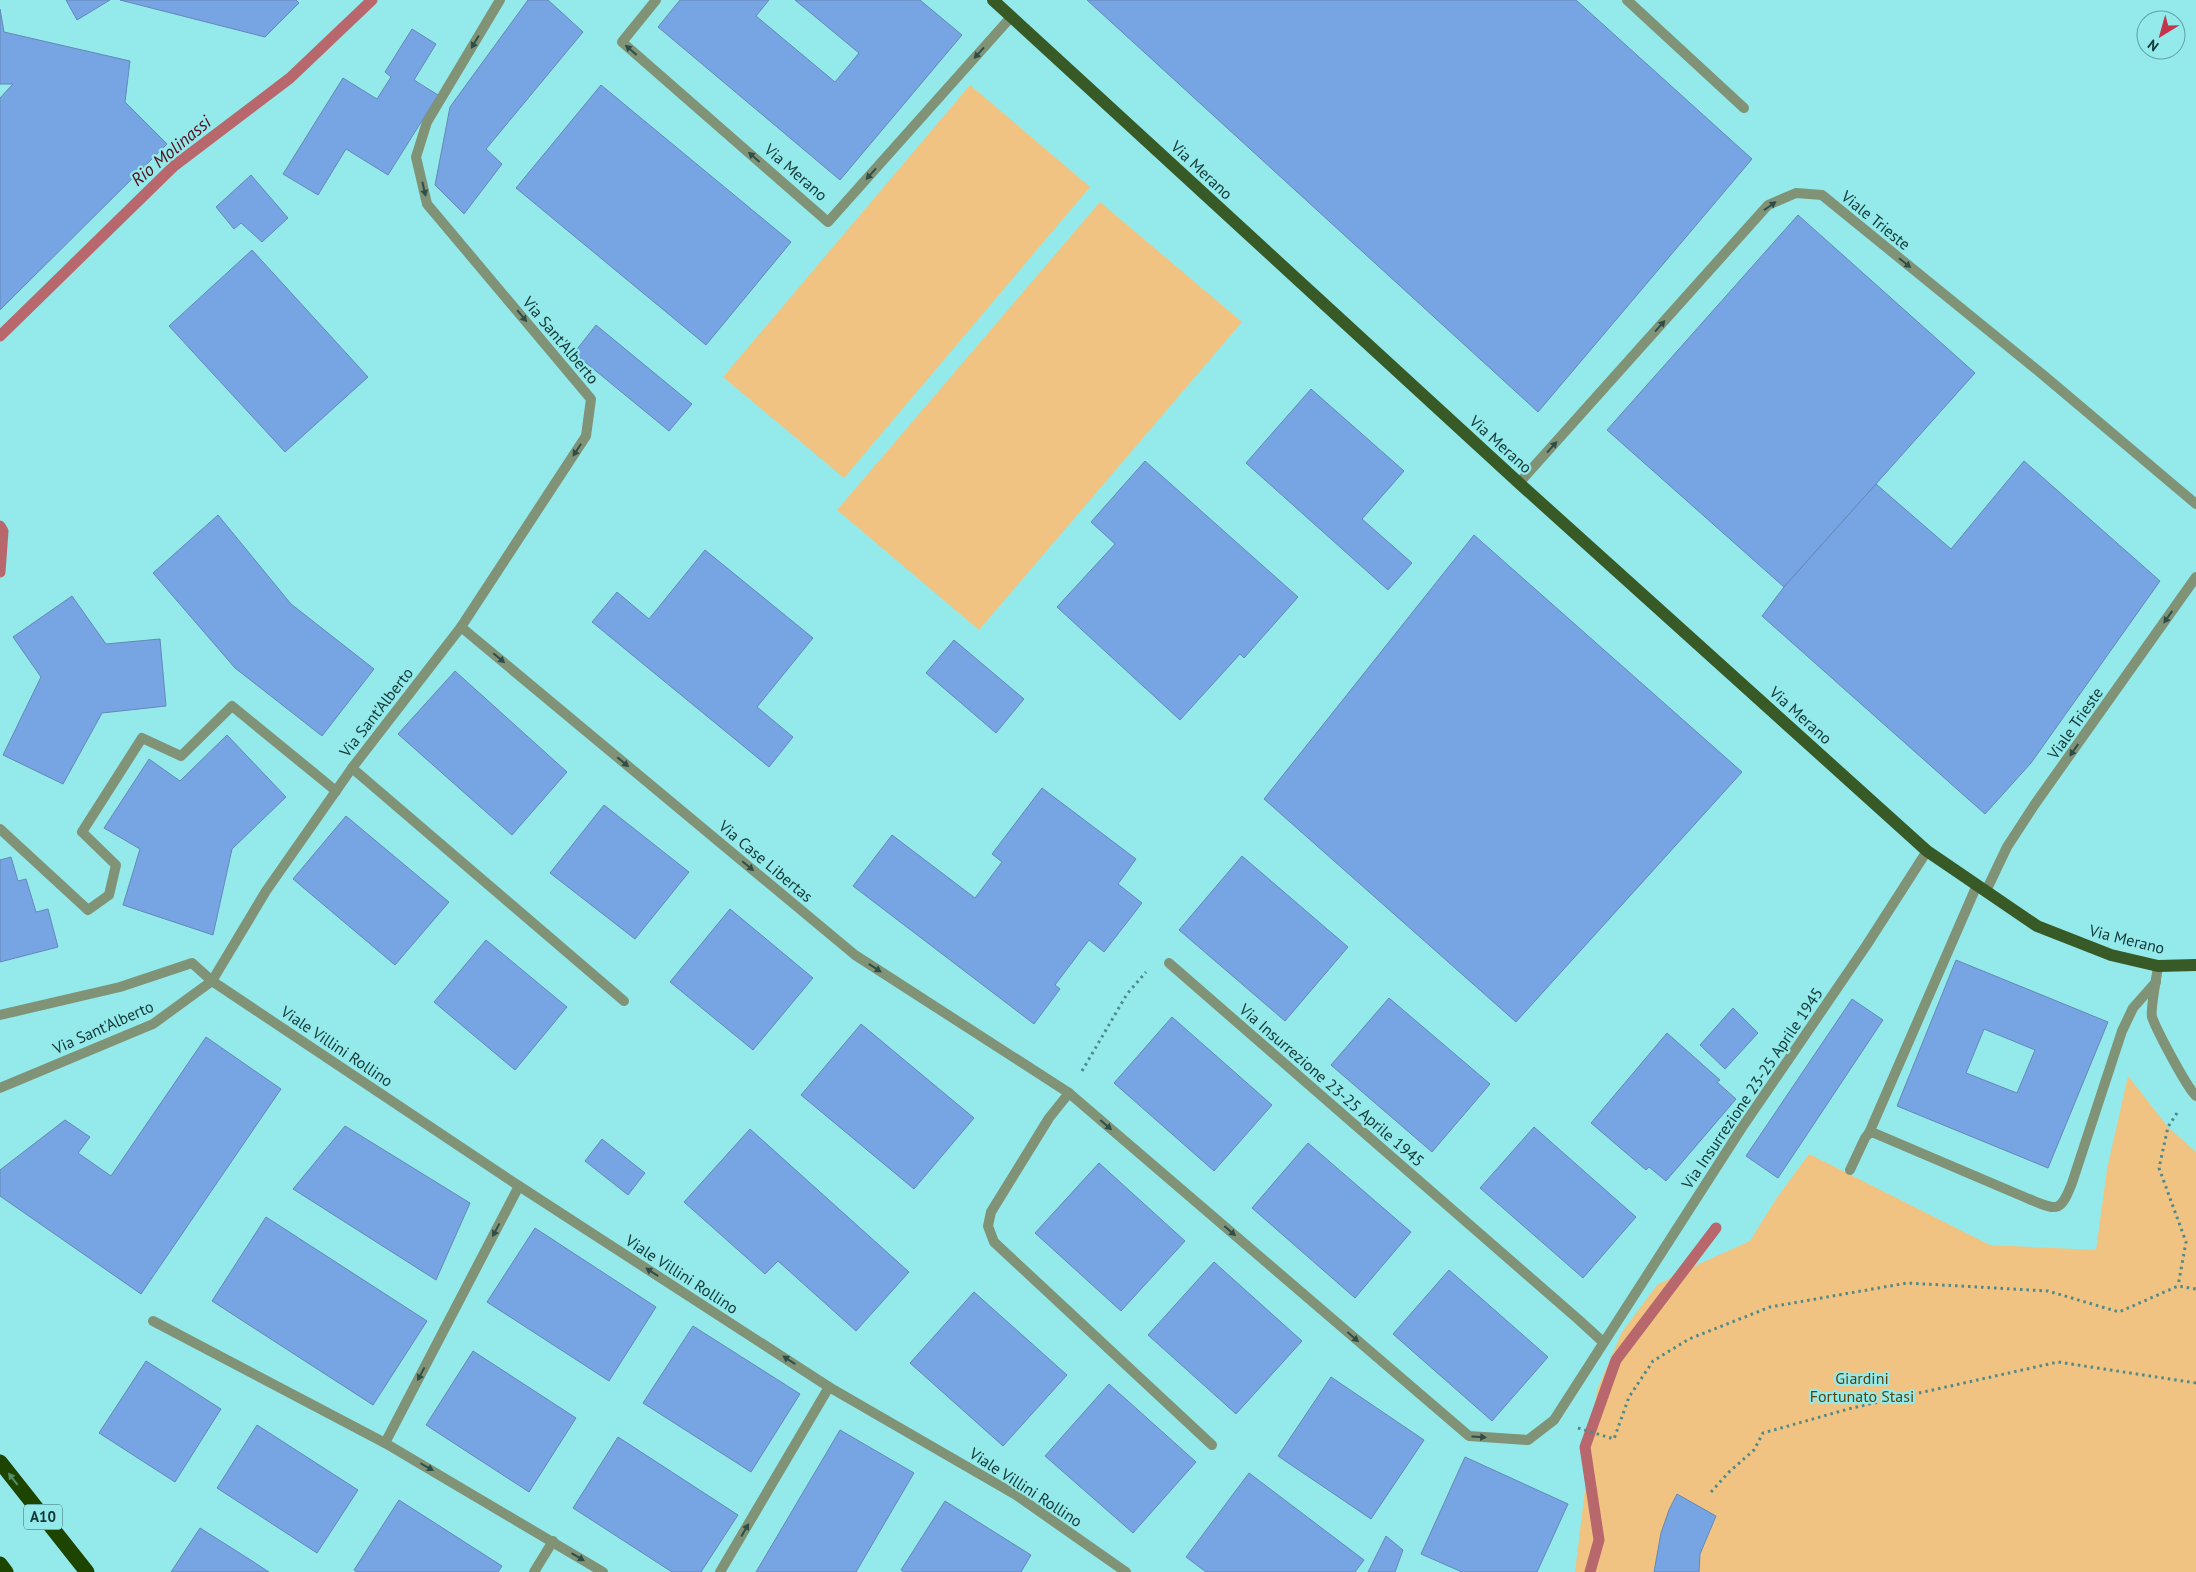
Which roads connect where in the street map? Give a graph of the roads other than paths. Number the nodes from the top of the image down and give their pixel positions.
1 (500, 0) edge
2 (656, 0) edge
3 (993, 0) edge
4 (1627, 0) edge
5 (1011, 16) junction
6 (1744, 108) dead end
7 (1519, 483) junction
8 (2196, 504) edge
9 (2196, 577) edge
10 (461, 627) junction
11 (352, 768) junction
12 (336, 790) junction
13 (0, 830) edge
14 (1927, 851) junction
15 (1982, 888) junction
16 (1169, 963) road end
17 (2196, 965) edge
18 (2158, 966) junction
19 (212, 981) junction
20 (2156, 982) junction
21 (624, 1001) dead end
22 (0, 1015) edge
23 (0, 1088) edge
24 (1070, 1093) junction
25 (2193, 1093) edge
26 (1869, 1133) junction
27 (1850, 1170) dead end
28 (519, 1186) junction
29 (153, 1321) dead end
30 (1602, 1342) junction
31 (830, 1386) junction
32 (385, 1443) junction
33 (1212, 1445) dead end
34 (0, 1462) edge
35 (553, 1541) junction
36 (0, 1564) edge
37 (6, 1572) edge
38 (87, 1572) edge
39 (534, 1572) edge
40 (603, 1572) edge
41 (720, 1572) edge
42 (1126, 1572) edge

1 -> 10 street, Via Sant'Alberto
5 -> 2 street, Via Merano
3 - 5 main road, Via Merano
4 - 6 street
5 - 7 main road, Via Merano
7 -> 8 street, Viale Trieste
7 - 14 main road, Via Merano
9 -> 15 street, Viale Trieste
10 - 11 street, Via Sant'Alberto
10 -> 24 street, Via Case Libertas
11 - 12 street, Via Sant'Alberto
11 - 21 street
12 - 13 street
12 - 19 street, Via Sant'Alberto
14 - 15 main road, Via Merano
14 - 30 street, Via Insurrezione 23-25 Aprile 1945
15 - 18 main road, Via Merano
15 - 26 street
16 - 30 street, Via Insurrezione 23-25 Aprile 1945
17 - 18 main road, Via Merano
18 - 20 street
19 - 22 street, Via Sant'Alberto
19 - 23 street, Via Sant'Alberto
19 - 28 street, Viale Villini Rollino
20 - 25 street
20 - 26 street
24 -> 30 street, Via Insurrezione 23-25 Aprile 1945
24 - 33 street
26 - 27 street
31 -> 28 street, Viale Villini Rollino
28 -> 32 street
29 - 32 street
41 -> 31 street
31 - 42 street, Viale Villini Rollino
32 -> 35 street
38 -> 34 highway, A10
35 - 39 street
35 -> 40 street
36 - 37 highway

